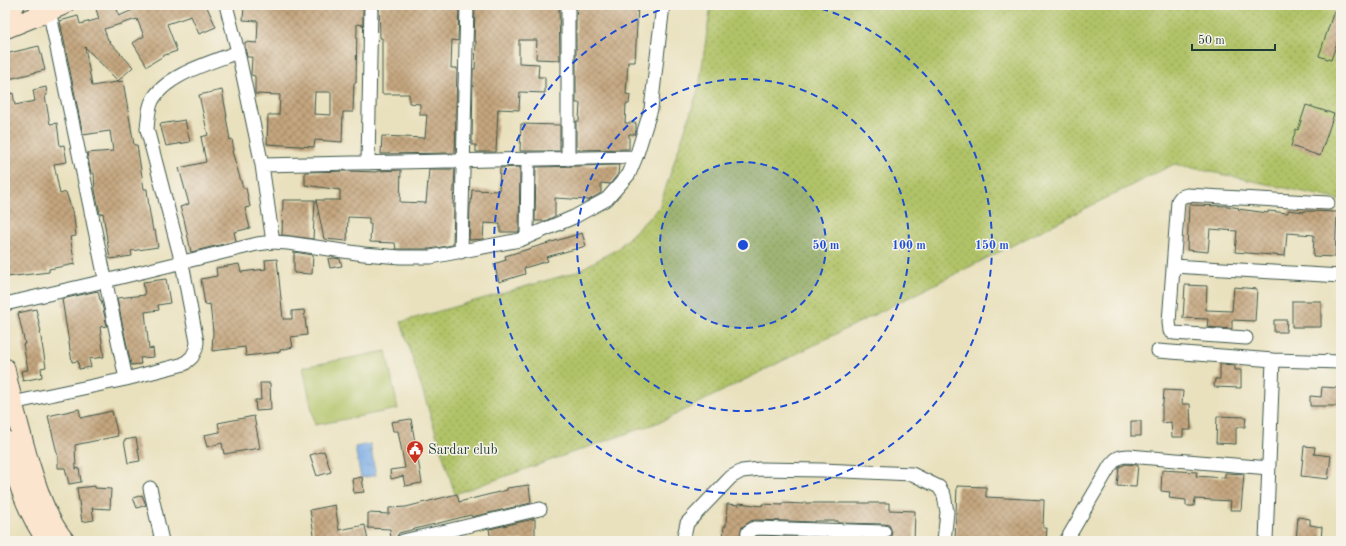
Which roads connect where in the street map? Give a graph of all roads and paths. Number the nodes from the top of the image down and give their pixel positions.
1 (15, 5) edge
2 (226, 5) edge
3 (371, 5) edge
4 (467, 5) edge
5 (568, 5) edge
6 (663, 5) edge
7 (54, 7) edge
8 (5, 9) edge
9 (5, 28) edge
10 (238, 52) junction
11 (636, 157) junction
12 (568, 159) junction
13 (528, 160) junction
14 (462, 161) junction
15 (368, 163) junction
16 (262, 165) junction
17 (1328, 203) dead end
18 (527, 237) junction
19 (273, 242) junction
20 (461, 252) junction
21 (182, 263) junction
22 (1173, 266) junction
23 (1341, 276) edge
24 (105, 281) junction
25 (5, 304) edge
26 (1246, 338) dead end
27 (1158, 351) dead end
28 (1273, 360) junction
29 (1341, 362) edge
30 (5, 368) edge
31 (126, 379) junction
32 (12, 403) junction
33 (5, 440) edge
34 (1269, 468) junction
35 (150, 488) dead end
36 (540, 509) dead end
37 (884, 532) dead end
38 (810, 536) edge
39 (47, 541) edge
40 (65, 541) edge
41 (162, 541) edge
42 (403, 541) edge
43 (683, 541) edge
44 (747, 541) edge
45 (944, 541) edge
46 (1066, 541) edge
47 (1266, 541) edge

1 - 8 street
2 - 10 street
3 - 15 street
4 - 14 street
5 - 12 street
6 - 11 street
7 - 9 street
7 - 24 street
10 - 16 street
10 - 21 street
11 - 12 street
11 - 18 street
12 - 13 street
13 - 14 street
13 - 18 street
14 - 15 street
14 - 20 street
15 - 16 street
16 - 19 street
17 - 22 street
18 - 20 street
19 - 20 street
19 - 21 street
21 - 24 street
21 - 31 street
22 - 23 street
22 - 26 street
24 - 25 street
24 - 31 street
27 - 28 street
28 - 29 street
28 - 34 street
30 - 32 street
31 - 32 street
32 - 40 street
33 - 39 street
34 - 46 street
34 - 47 street
35 - 41 street
36 - 42 street
37 - 38 street
38 - 44 street
43 - 45 street

